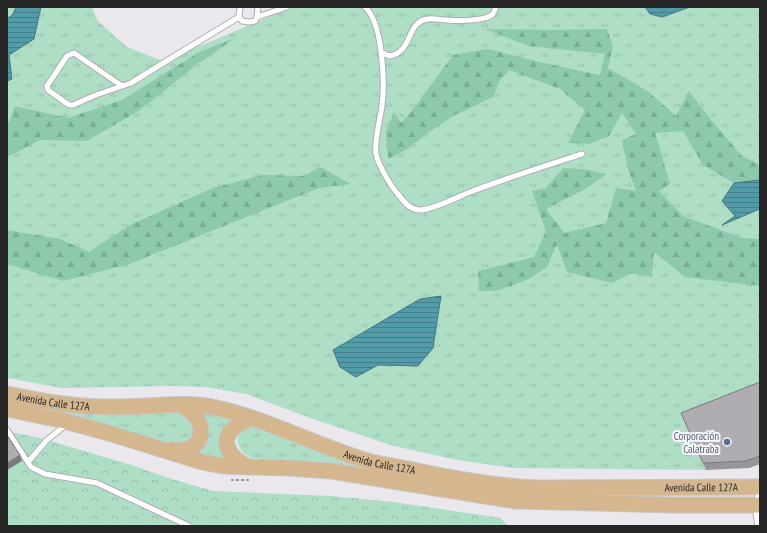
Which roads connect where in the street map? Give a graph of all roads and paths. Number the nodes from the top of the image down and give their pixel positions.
1 (240, 7) edge
2 (258, 7) edge
3 (287, 7) edge
4 (365, 7) edge
5 (496, 7) edge
6 (239, 17) junction
7 (257, 17) junction
8 (381, 52) junction
9 (122, 86) junction
10 (582, 154) dead end
11 (7, 394) edge
12 (181, 405) junction
13 (7, 408) edge
14 (251, 419) junction
15 (69, 422) junction
16 (7, 430) edge
17 (165, 450) junction
18 (28, 462) junction
19 (248, 467) junction
20 (760, 488) edge
21 (759, 502) edge
22 (760, 524) edge
23 (189, 526) edge

1 - 6 lane
2 - 7 lane
3 - 7 lane
4 - 8 lane
5 - 8 lane
6 - 7 lane
6 - 9 lane
8 - 10 lane
9 - 9 lane
11 - 12 main road, Avenida Calle 127A
12 - 14 main road, Avenida Calle 127A
12 - 17 main road
13 - 15 main road, Avenida Calle 127A
14 - 19 main road
14 - 20 main road, Avenida Calle 127A
15 - 17 main road, Avenida Calle 127A
15 - 18 lane
16 - 18 lane
17 - 19 main road, Avenida Calle 127A
18 - 23 lane
19 - 21 main road, Avenida Calle 127A
21 - 22 street

